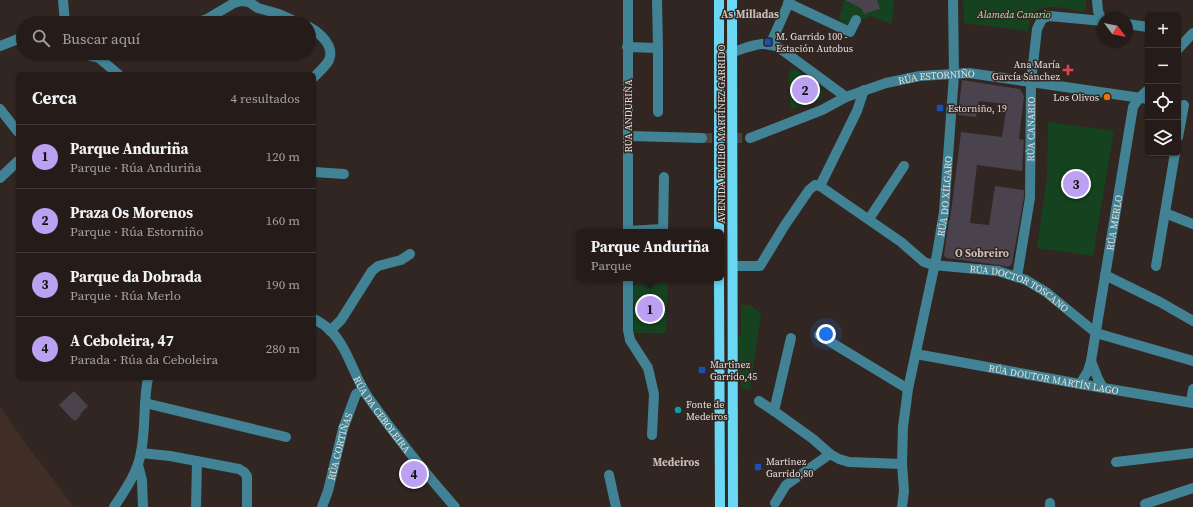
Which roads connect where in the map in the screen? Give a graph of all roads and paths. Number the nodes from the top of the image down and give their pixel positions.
1 (63, 0) edge
2 (628, 0) edge
3 (657, 0) edge
4 (719, 0) edge
5 (732, 0) edge
6 (953, 0) edge
7 (1097, 0) edge
8 (789, 2) edge
9 (1098, 12) edge
10 (64, 16) edge
11 (212, 16) edge
12 (283, 16) edge
13 (856, 20) dead end
14 (1097, 20) edge
15 (1133, 25) edge
16 (1145, 27) edge
17 (316, 33) edge
18 (1193, 33) edge
19 (16, 40) edge
20 (1181, 42) edge
21 (770, 45) junction
22 (0, 46) edge
23 (627, 47) junction
24 (658, 48) junction
25 (733, 53) junction
26 (719, 58) junction
27 (105, 60) edge
28 (116, 72) edge
29 (316, 75) edge
30 (954, 75) junction
31 (1031, 82) junction
32 (864, 90) junction
33 (846, 97) junction
34 (1143, 99) edge
35 (1185, 105) edge
36 (0, 109) edge
37 (658, 112) dead end
38 (1181, 123) edge
39 (16, 129) edge
40 (629, 136) junction
41 (702, 138) tunnel mouth
42 (750, 138) tunnel mouth
43 (1174, 156) edge
44 (16, 163) edge
45 (904, 166) dead end
46 (316, 172) edge
47 (344, 174) dead end
48 (664, 177) dead end
49 (0, 178) edge
50 (820, 186) junction
51 (1165, 213) junction
52 (869, 219) junction
53 (1193, 224) edge
54 (628, 229) edge
55 (663, 229) edge
56 (719, 229) edge
57 (410, 254) dead end
58 (934, 265) junction
59 (733, 266) junction
60 (1156, 266) dead end
61 (1105, 274) junction
62 (1017, 277) junction
63 (628, 281) edge
64 (719, 281) edge
65 (316, 320) edge
66 (1193, 321) edge
67 (330, 331) junction
68 (1096, 333) junction
69 (819, 335) dead end
70 (791, 338) dead end
71 (916, 354) junction
72 (1091, 361) junction
73 (1193, 361) edge
74 (148, 380) edge
75 (1080, 384) junction
76 (1103, 388) junction
77 (908, 389) junction
78 (1193, 389) edge
79 (363, 390) junction
80 (759, 401) dead end
81 (1192, 402) edge
82 (145, 403) junction
83 (774, 411) junction
84 (652, 435) dead end
85 (286, 437) dead end
86 (141, 453) junction
87 (1193, 453) edge
88 (830, 454) junction
89 (197, 461) junction
90 (1116, 462) dead end
91 (902, 464) junction
92 (138, 465) junction
93 (609, 474) dead end
94 (1193, 488) edge
95 (775, 503) dead end
96 (1145, 504) dead end
97 (454, 506) edge
98 (114, 507) edge
99 (143, 507) edge
100 (196, 507) edge
101 (247, 507) edge
102 (322, 507) edge
103 (616, 507) edge
104 (720, 507) edge
105 (733, 507) edge
106 (902, 507) edge

1 - 10 street
2 - 23 street, RÚA ANDURIÑA
3 - 24 street
4 - 26 main road, AVENIDA EMILIO MARTÍNEZ GARRIDO
5 - 25 main road, AVENIDA EMILIO MARTÍNEZ GARRIDO
6 - 30 street, RÚA DO XÍLGARO
7 - 9 street
8 - 13 street
8 - 21 street
11 - 12 street
14 - 31 street, RÚA CANARIO
15 - 16 street
17 - 29 street
18 - 20 street
19 - 22 street
21 - 25 street
21 - 33 street
23 - 24 street
23 - 40 street, RÚA ANDURIÑA
24 - 37 street
25 - 26 street
25 - 59 main road, AVENIDA EMILIO MARTÍNEZ GARRIDO
26 - 56 main road, AVENIDA EMILIO MARTÍNEZ GARRIDO
27 - 28 street
30 - 31 street, RÚA ESTORNIÑO
30 - 32 street, RÚA ESTORNIÑO
30 - 58 street, RÚA DO XÍLGARO
31 - 34 street, RÚA ESTORNIÑO
31 - 62 street, RÚA CANARIO
32 - 33 street, RÚA ESTORNIÑO
32 - 50 street
33 - 42 street, RÚA ESTORNIÑO
34 - 61 street, RÚA MERLO
35 - 38 street
36 - 39 street
40 - 41 street
40 - 54 street, RÚA ANDURIÑA
43 - 51 street
44 - 49 street
45 - 52 street
46 - 47 street
48 - 55 street
50 - 52 street
50 - 59 street
51 - 53 street
51 - 60 street
52 - 58 street
57 - 67 street
58 - 62 street, RÚA DOCTOR TOSCANO
58 - 71 street, RÚA DO XÍLGARO
59 - 105 main road, AVENIDA EMILIO MARTÍNEZ GARRIDO
61 - 66 street
61 - 68 street, RÚA MERLO
62 - 68 street, RÚA DOCTOR TOSCANO
63 - 84 street
64 - 104 main road
65 - 67 street, RÚA DA CEBOLEIRA
67 - 79 street, RÚA DA CEBOLEIRA
68 - 72 street, RÚA MERLO
68 - 73 street
69 - 77 street
70 - 83 street
71 - 75 street, RÚA DOUTOR MARTÍN LAGO
71 - 77 street, RÚA DO XÍLGARO
72 - 75 street, RÚA MERLO
72 - 76 street
74 - 82 street
75 - 76 street, RÚA DOUTOR MARTÍN LAGO
76 - 81 street, RÚA DOUTOR MARTÍN LAGO
77 - 91 street, RÚA DO XÍLGARO
78 - 81 street
79 - 97 street, RÚA DA CEBOLEIRA
79 - 102 street, RÚA CORTIÑAS
80 - 83 street
82 - 85 street
82 - 86 street
83 - 88 street
86 - 89 street
86 - 92 street
87 - 90 street
88 - 91 street
88 - 95 street
89 - 100 street
89 - 101 street
91 - 106 street, RÚA DO XÍLGARO
92 - 98 street
92 - 99 street
93 - 103 street
94 - 96 street

